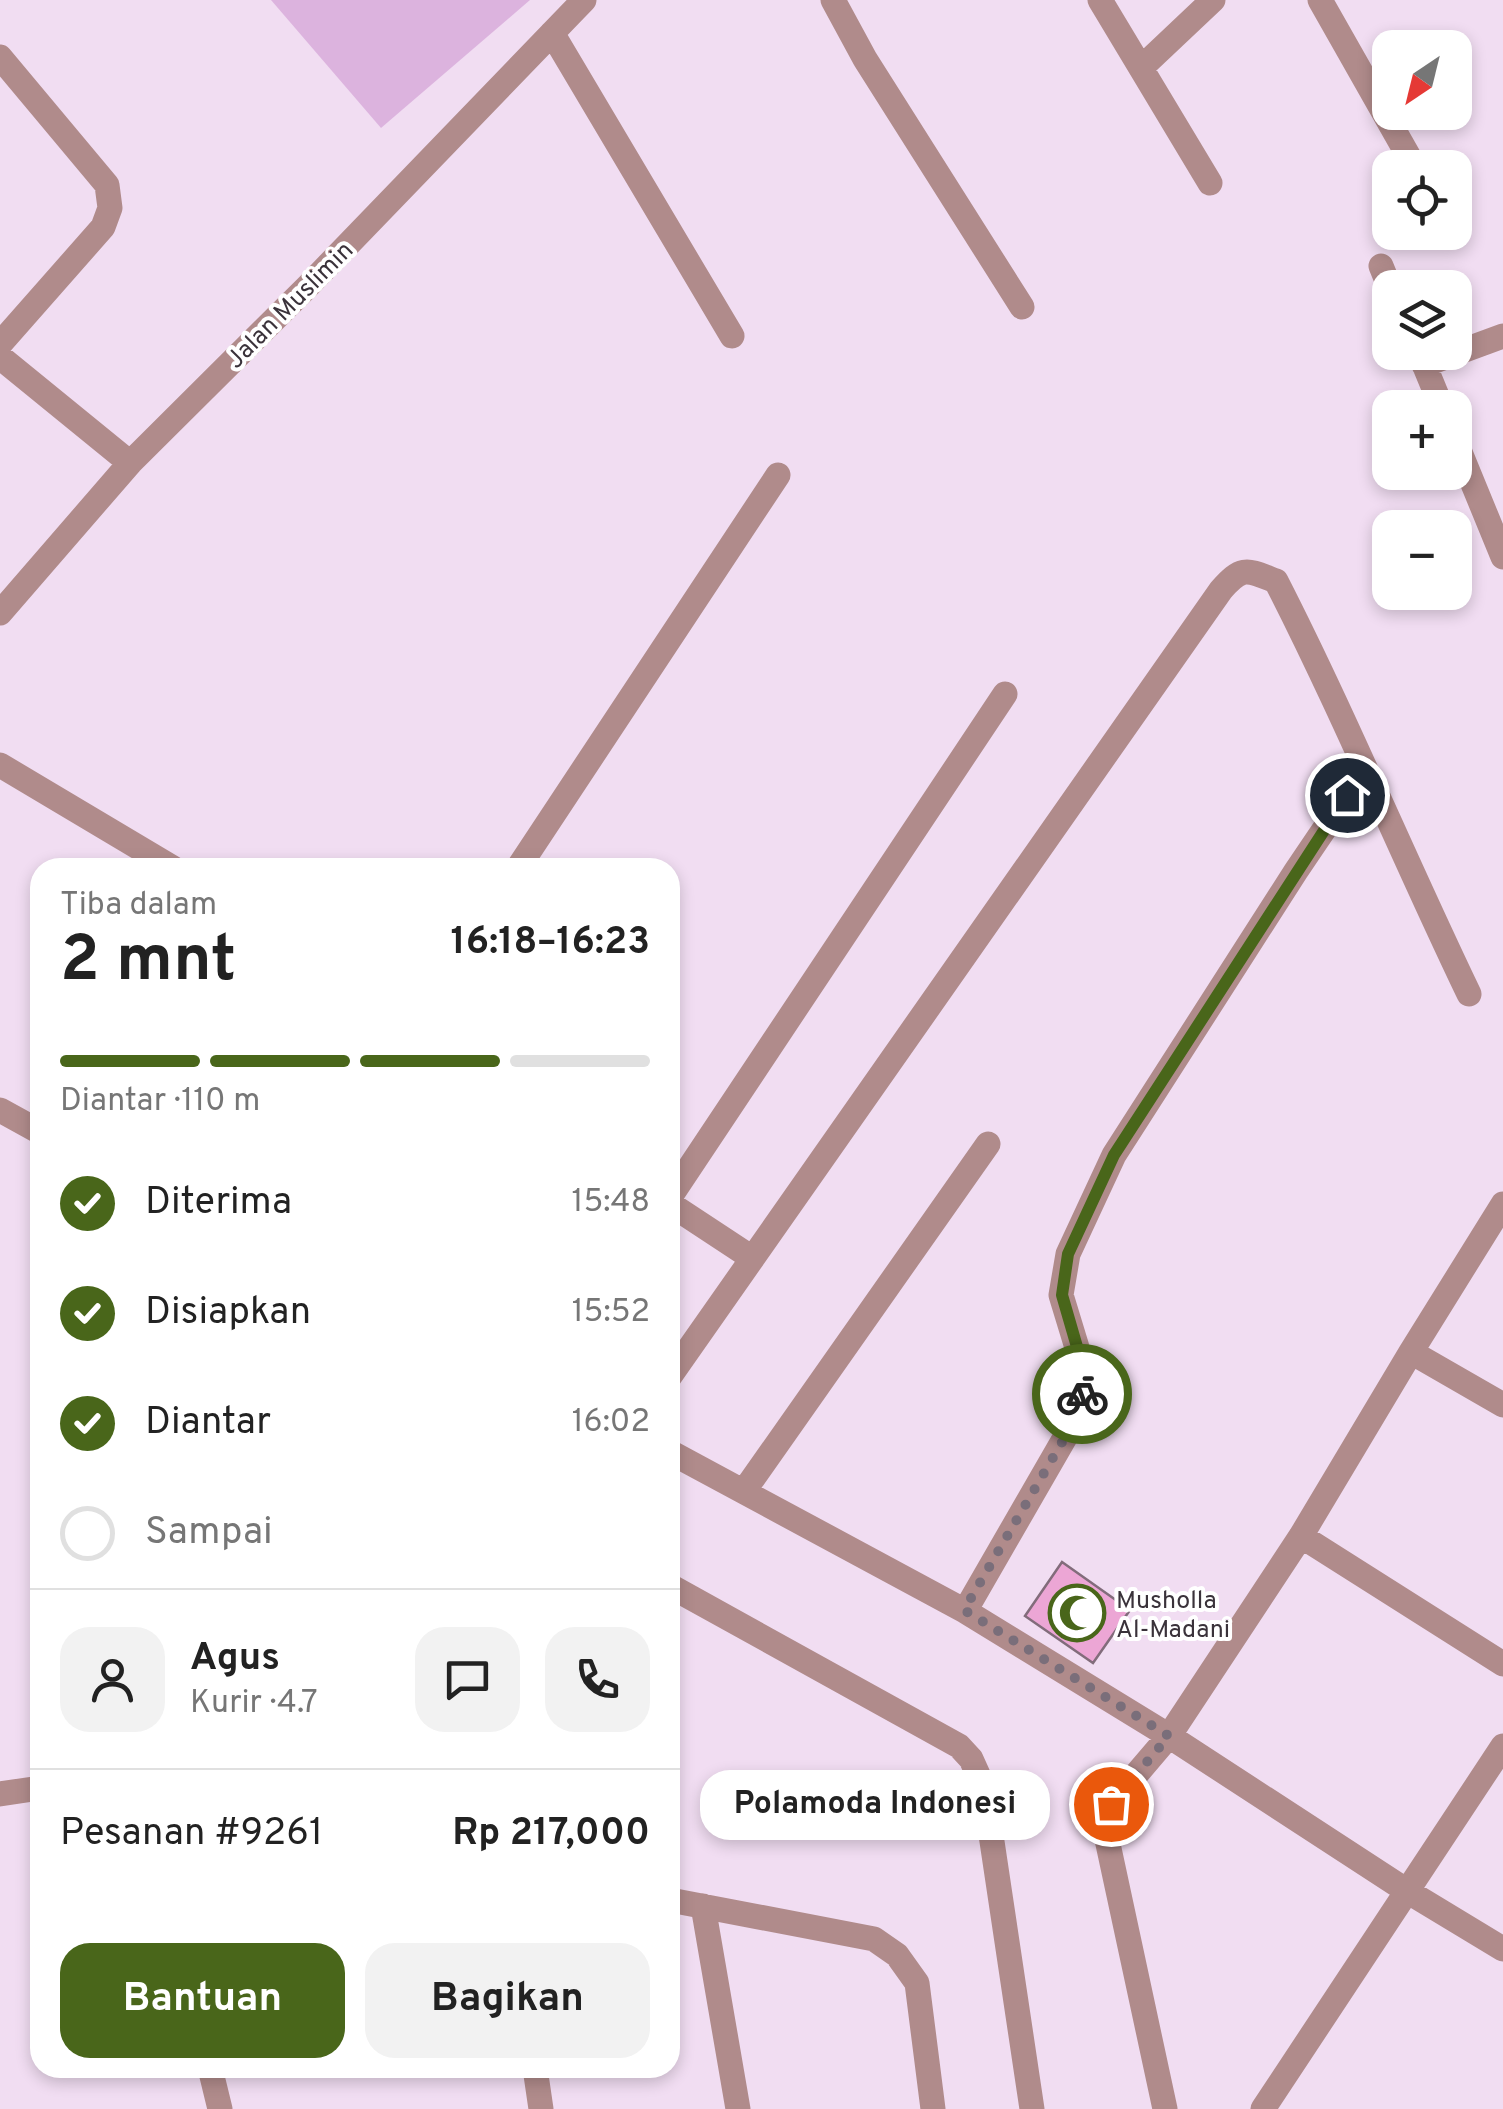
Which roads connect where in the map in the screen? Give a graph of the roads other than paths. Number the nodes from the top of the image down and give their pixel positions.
1 (584, 0) edge
2 (833, 0) edge
3 (1100, 0) edge
4 (1213, 0) edge
5 (1320, 0) edge
6 (552, 33) junction
7 (0, 58) edge
8 (1141, 68) junction
9 (1405, 150) edge
10 (1210, 183) dead end
11 (1022, 308) dead end
12 (732, 336) dead end
13 (1503, 336) edge
14 (0, 344) edge
15 (1472, 345) edge
16 (0, 357) edge
17 (130, 463) junction
18 (778, 476) dead end
19 (1472, 481) edge
20 (1503, 557) edge
21 (0, 613) edge
22 (1005, 694) dead end
23 (0, 765) edge
24 (1364, 769) junction
25 (156, 858) edge
26 (525, 858) edge
27 (1469, 994) dead end
28 (0, 1110) edge
29 (30, 1126) edge
30 (988, 1144) dead end
31 (680, 1186) edge
32 (1503, 1204) edge
33 (680, 1208) edge
34 (752, 1258) junction
35 (1411, 1352) junction
36 (680, 1362) edge
37 (1503, 1405) edge
38 (680, 1457) edge
39 (744, 1491) junction
40 (1302, 1536) junction
41 (680, 1592) edge
42 (964, 1610) junction
43 (1503, 1664) edge
44 (1169, 1736) junction
45 (1503, 1746) edge
46 (30, 1790) edge
47 (0, 1794) edge
48 (1407, 1891) junction
49 (680, 1902) edge
50 (703, 1906) junction
51 (1503, 1949) edge
52 (212, 2078) edge
53 (536, 2078) edge
54 (220, 2109) edge
55 (541, 2109) edge
56 (738, 2109) edge
57 (933, 2109) edge
58 (1032, 2109) edge
59 (1165, 2109) edge
60 (1263, 2109) edge

1 - 6 street, Jalan Muslimin
2 - 11 street
3 - 8 street
4 - 8 street
5 - 9 street
6 - 12 street
6 - 17 street, Jalan Muslimin
7 - 14 street
8 - 10 street
13 - 15 street
16 - 17 street
17 - 21 street, Jalan Muslimin
18 - 26 street
19 - 20 street
22 - 31 street
23 - 25 street
24 - 27 street
24 - 34 street
24 - 42 street
28 - 29 street
30 - 39 street
32 - 35 street
33 - 34 street
34 - 36 street
35 - 37 street
35 - 40 street
38 - 39 street
39 - 42 street
40 - 43 street
40 - 44 street
41 - 58 street
42 - 44 street
44 - 48 street
44 - 59 street
45 - 48 street
46 - 47 street
48 - 51 street
48 - 60 street
49 - 50 street
50 - 56 street
50 - 57 street
52 - 54 street
53 - 55 street

